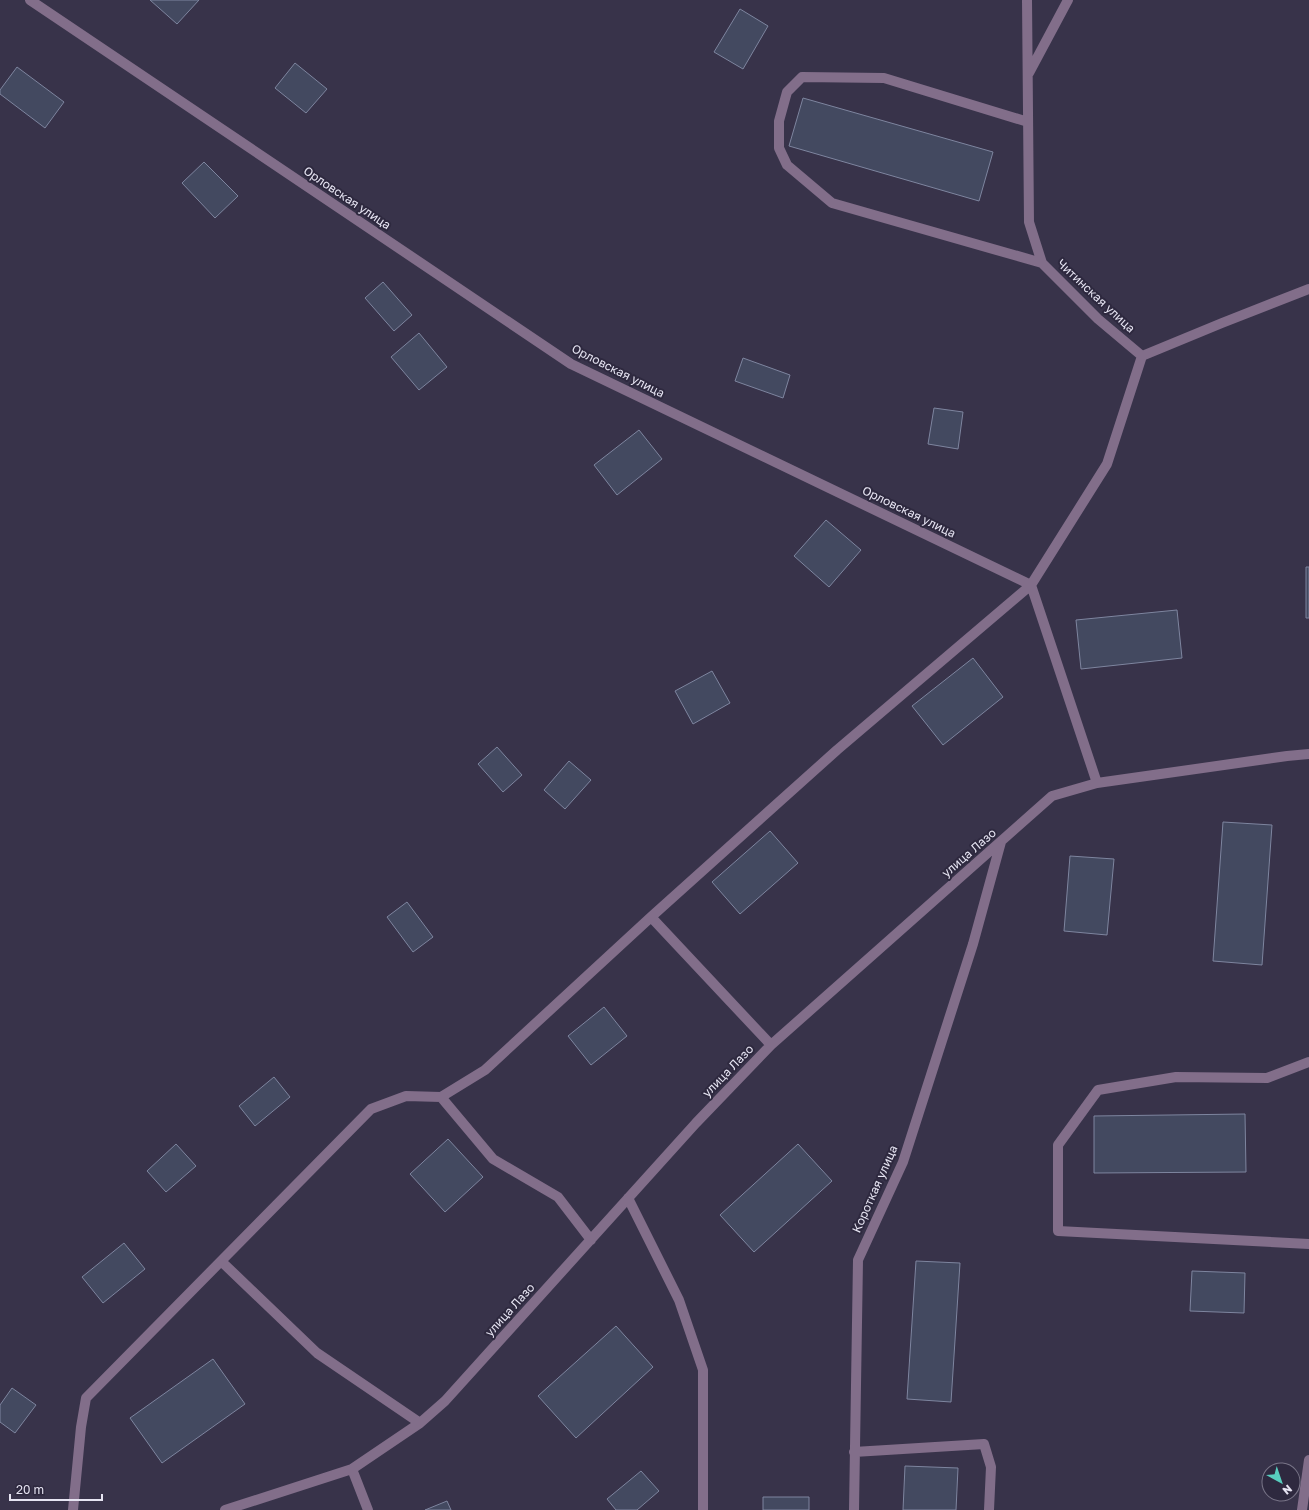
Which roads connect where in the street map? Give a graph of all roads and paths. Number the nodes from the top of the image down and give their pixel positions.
1 (30, 0) edge
2 (1027, 0) edge
3 (1068, 0) edge
4 (1028, 74) junction
5 (1028, 122) junction
6 (1042, 263) junction
7 (1309, 289) edge
8 (1142, 356) junction
9 (1031, 586) junction
10 (1309, 754) edge
11 (1097, 783) junction
12 (1001, 842) junction
13 (651, 917) junction
14 (771, 1045) junction
15 (1309, 1062) edge
16 (441, 1097) junction
17 (628, 1198) junction
18 (591, 1240) junction
19 (1309, 1244) edge
20 (222, 1262) junction
21 (420, 1423) junction
22 (854, 1452) junction
23 (1309, 1460) edge
24 (352, 1469) junction
25 (73, 1510) edge
26 (224, 1510) edge
27 (368, 1510) edge
28 (703, 1510) edge
29 (854, 1510) edge
30 (989, 1510) edge
31 (1302, 1510) edge

1 - 9 street, Орловская улица
2 - 4 street, Читинская улица
3 - 4 street
4 - 5 street, Читинская улица
5 - 6 street, Читинская улица
5 - 6 street
6 - 8 street, Читинская улица
7 - 8 street
8 - 9 street
9 - 11 street
9 - 13 street
10 - 11 street, улица Лазо
11 - 12 street, улица Лазо
12 - 14 street, улица Лазо
12 - 22 street, Короткая улица
13 - 14 street
13 - 16 street
14 - 17 street, улица Лазо
15 - 19 street
16 - 18 street
16 - 20 street
17 - 18 street, улица Лазо
17 - 28 street
18 - 21 street, улица Лазо
20 - 21 street
20 - 25 street
21 - 24 street, улица Лазо
22 - 29 street, Короткая улица
22 - 30 street
23 - 31 street
24 - 26 street, улица Лазо
24 - 27 street

